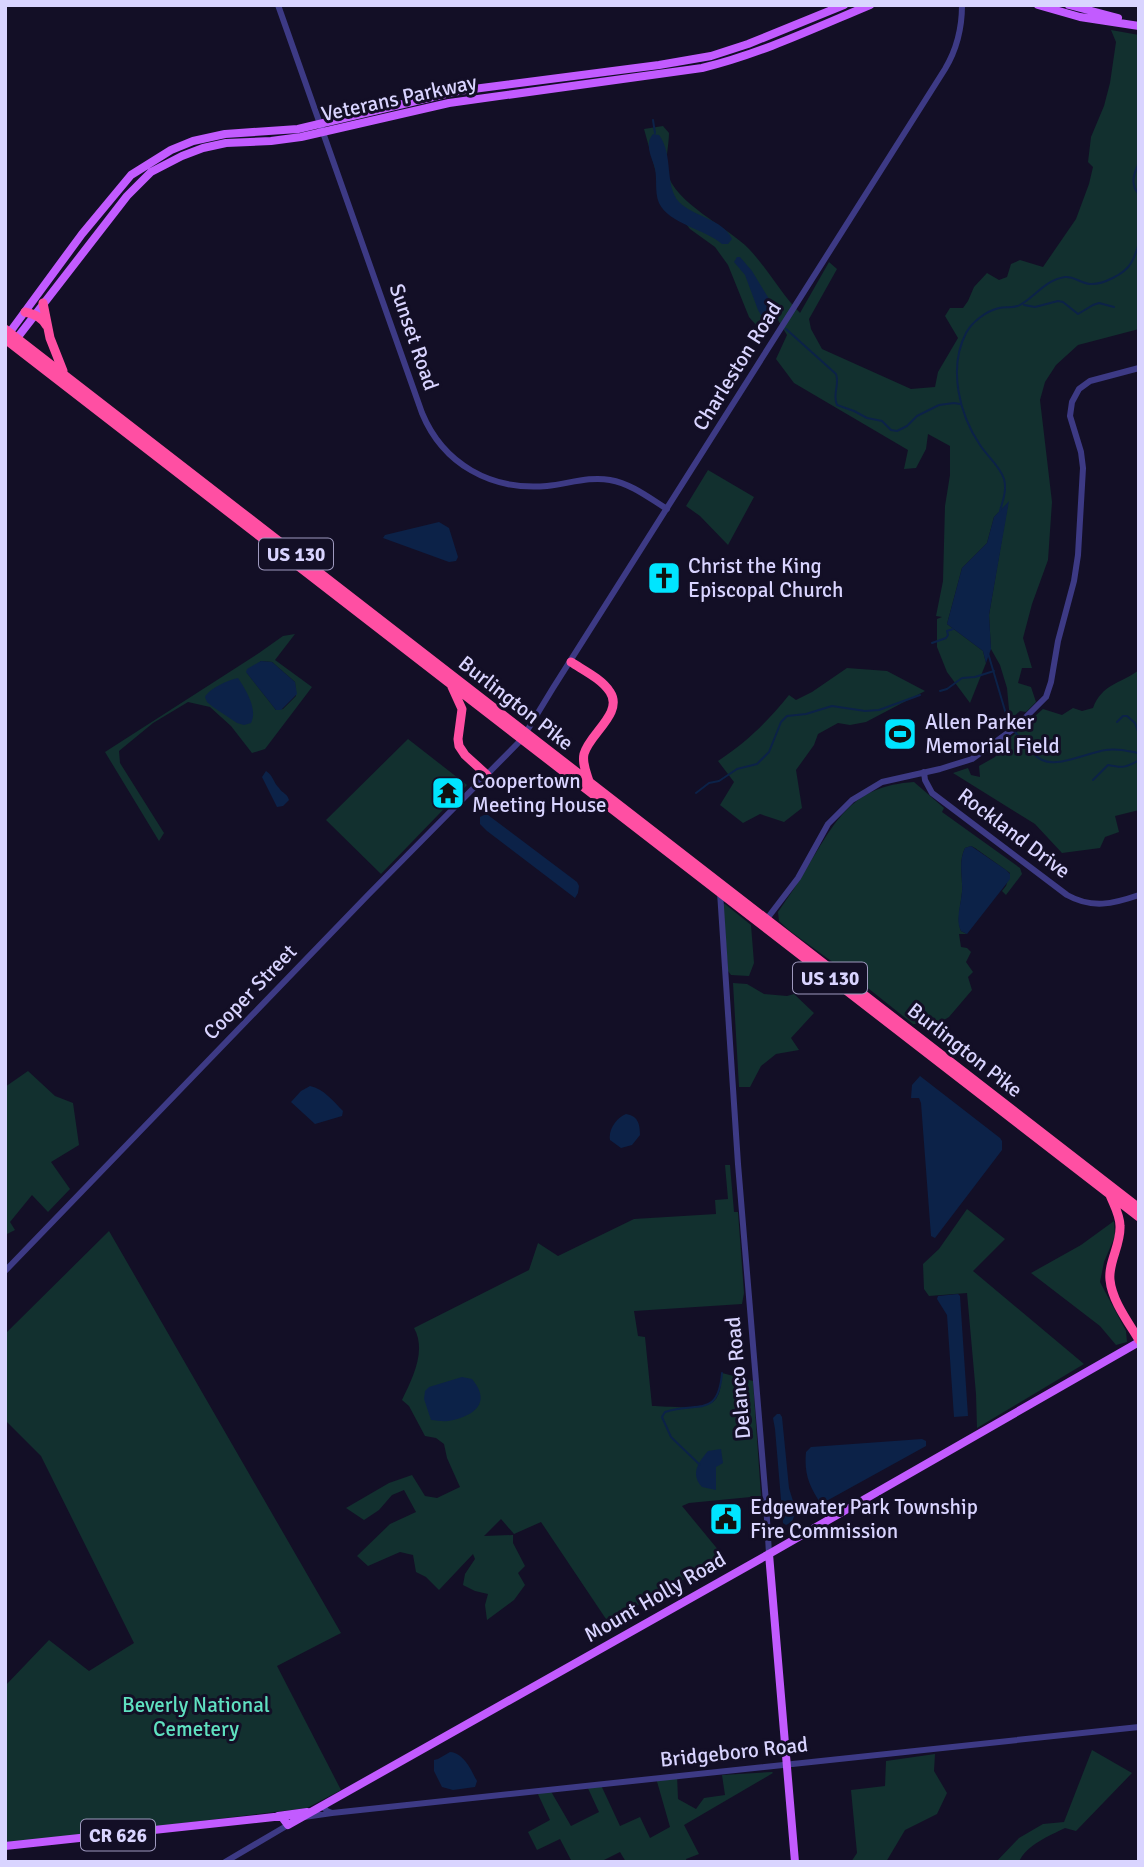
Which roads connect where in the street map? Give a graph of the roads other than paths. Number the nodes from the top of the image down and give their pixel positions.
1 (278, 5) edge
2 (844, 5) edge
3 (870, 5) edge
4 (962, 5) edge
5 (1038, 5) edge
6 (1069, 5) edge
7 (1139, 24) edge
8 (321, 128) junction
9 (43, 303) junction
10 (30, 313) junction
11 (47, 327) junction
12 (9, 339) edge
13 (1139, 368) edge
14 (65, 376) junction
15 (667, 509) junction
16 (571, 662) junction
17 (450, 682) junction
18 (524, 736) junction
19 (924, 772) junction
20 (488, 775) junction
21 (590, 782) junction
22 (719, 892) junction
23 (1139, 895) edge
24 (765, 922) junction
25 (1109, 1193) junction
26 (1139, 1208) edge
27 (1139, 1217) edge
28 (5, 1271) edge
29 (1139, 1341) edge
30 (769, 1554) junction
31 (1139, 1727) edge
32 (786, 1764) junction
33 (322, 1806) junction
34 (314, 1811) junction
35 (332, 1812) junction
36 (274, 1817) junction
37 (302, 1817) junction
38 (288, 1825) junction
39 (5, 1846) edge
40 (225, 1862) edge
41 (794, 1862) edge

1 - 8 street, Sunset Road
2 - 8 main road, Veterans Parkway
3 - 8 main road, Veterans Parkway
4 - 15 street, Charleston Road
5 - 7 main road
6 - 7 main road
8 - 9 main road, Veterans Parkway
8 - 10 main road, Veterans Parkway
8 - 15 street, Sunset Road
9 - 10 main road, Veterans Parkway
9 - 11 highway
10 - 11 highway
10 - 12 main road, Veterans Parkway
11 - 14 highway
12 - 14 highway, Burlington Pike / US 130
12 - 17 highway, Burlington Pike / US 130
13 - 19 street
14 - 18 highway, Burlington Pike / US 130
15 - 16 street, Charleston Road
16 - 18 street, Charleston Road
16 - 21 highway
17 - 18 highway, Burlington Pike / US 130
17 - 20 highway
18 - 20 street, Cooper Street
18 - 21 highway, Burlington Pike / US 130
18 - 22 highway, Burlington Pike / US 130
19 - 23 street, Rockland Drive
19 - 24 street
20 - 28 street, Cooper Street
21 - 24 highway, Burlington Pike / US 130
22 - 24 highway, Burlington Pike / US 130
22 - 30 street, Delanco Road
24 - 25 highway, Burlington Pike / US 130
24 - 26 highway, Burlington Pike / US 130
25 - 27 highway, Burlington Pike / US 130
25 - 29 highway
29 - 30 main road, Mount Holly Road
30 - 32 main road, Delanco Road
30 - 33 main road, Mount Holly Road
31 - 32 street, Bridgeboro Road
32 - 35 street, Bridgeboro Road
32 - 41 main road, Delanco Road
33 - 34 main road, Mount Holly Road
33 - 35 street
34 - 36 main road
34 - 37 main road, Mount Holly Road
35 - 37 street, Bridgeboro Road
36 - 38 main road
36 - 39 main road, CR 626
37 - 38 main road, Mount Holly Road
38 - 40 street, Mount Holly Road

